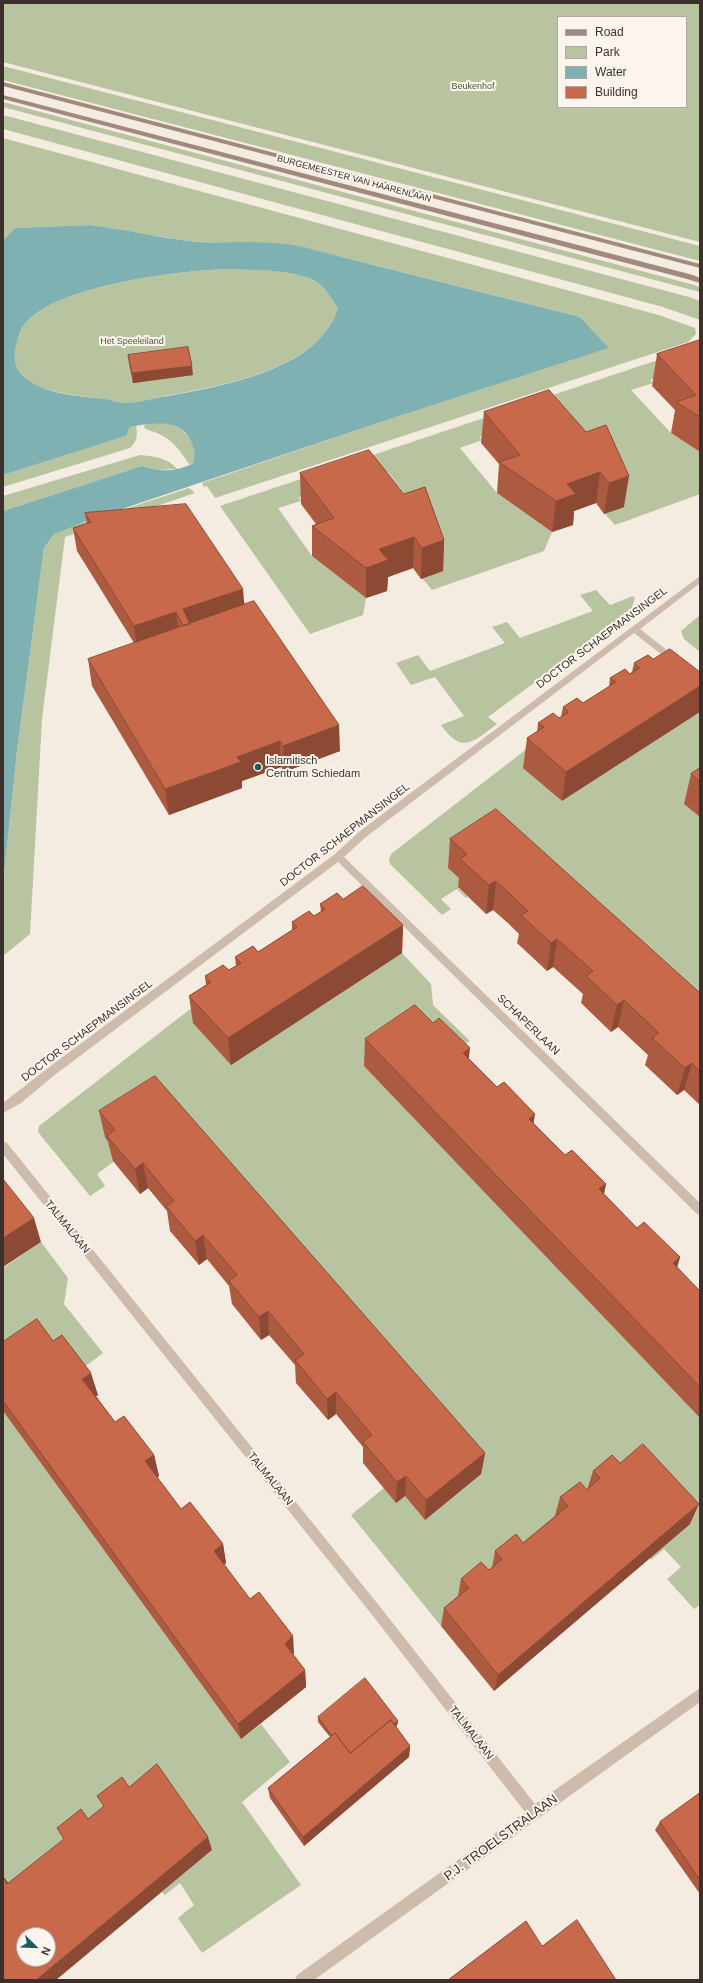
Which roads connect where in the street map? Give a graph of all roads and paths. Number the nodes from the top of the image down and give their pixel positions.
1 (3, 84) edge
2 (3, 96) edge
3 (700, 266) edge
4 (700, 281) edge
5 (700, 579) edge
6 (635, 629) junction
7 (682, 667) edge
8 (338, 857) junction
9 (3, 1109) edge
10 (3, 1146) edge
11 (700, 1210) edge
12 (700, 1694) edge
13 (535, 1814) junction
14 (302, 1980) edge

1 - 3 main road, BURGEMEESTER VAN HAARENLAAN
2 - 4 main road, BURGEMEESTER VAN HAARENLAAN
5 - 6 street, DOCTOR SCHAEPMANSINGEL
6 - 7 street
6 - 8 street, DOCTOR SCHAEPMANSINGEL
8 - 9 street, DOCTOR SCHAEPMANSINGEL
8 - 11 street, SCHAPERLAAN
10 - 13 street, TALMALAAN
12 - 13 street, P.J. TROELSTRALAAN
13 - 14 street, P.J. TROELSTRALAAN

